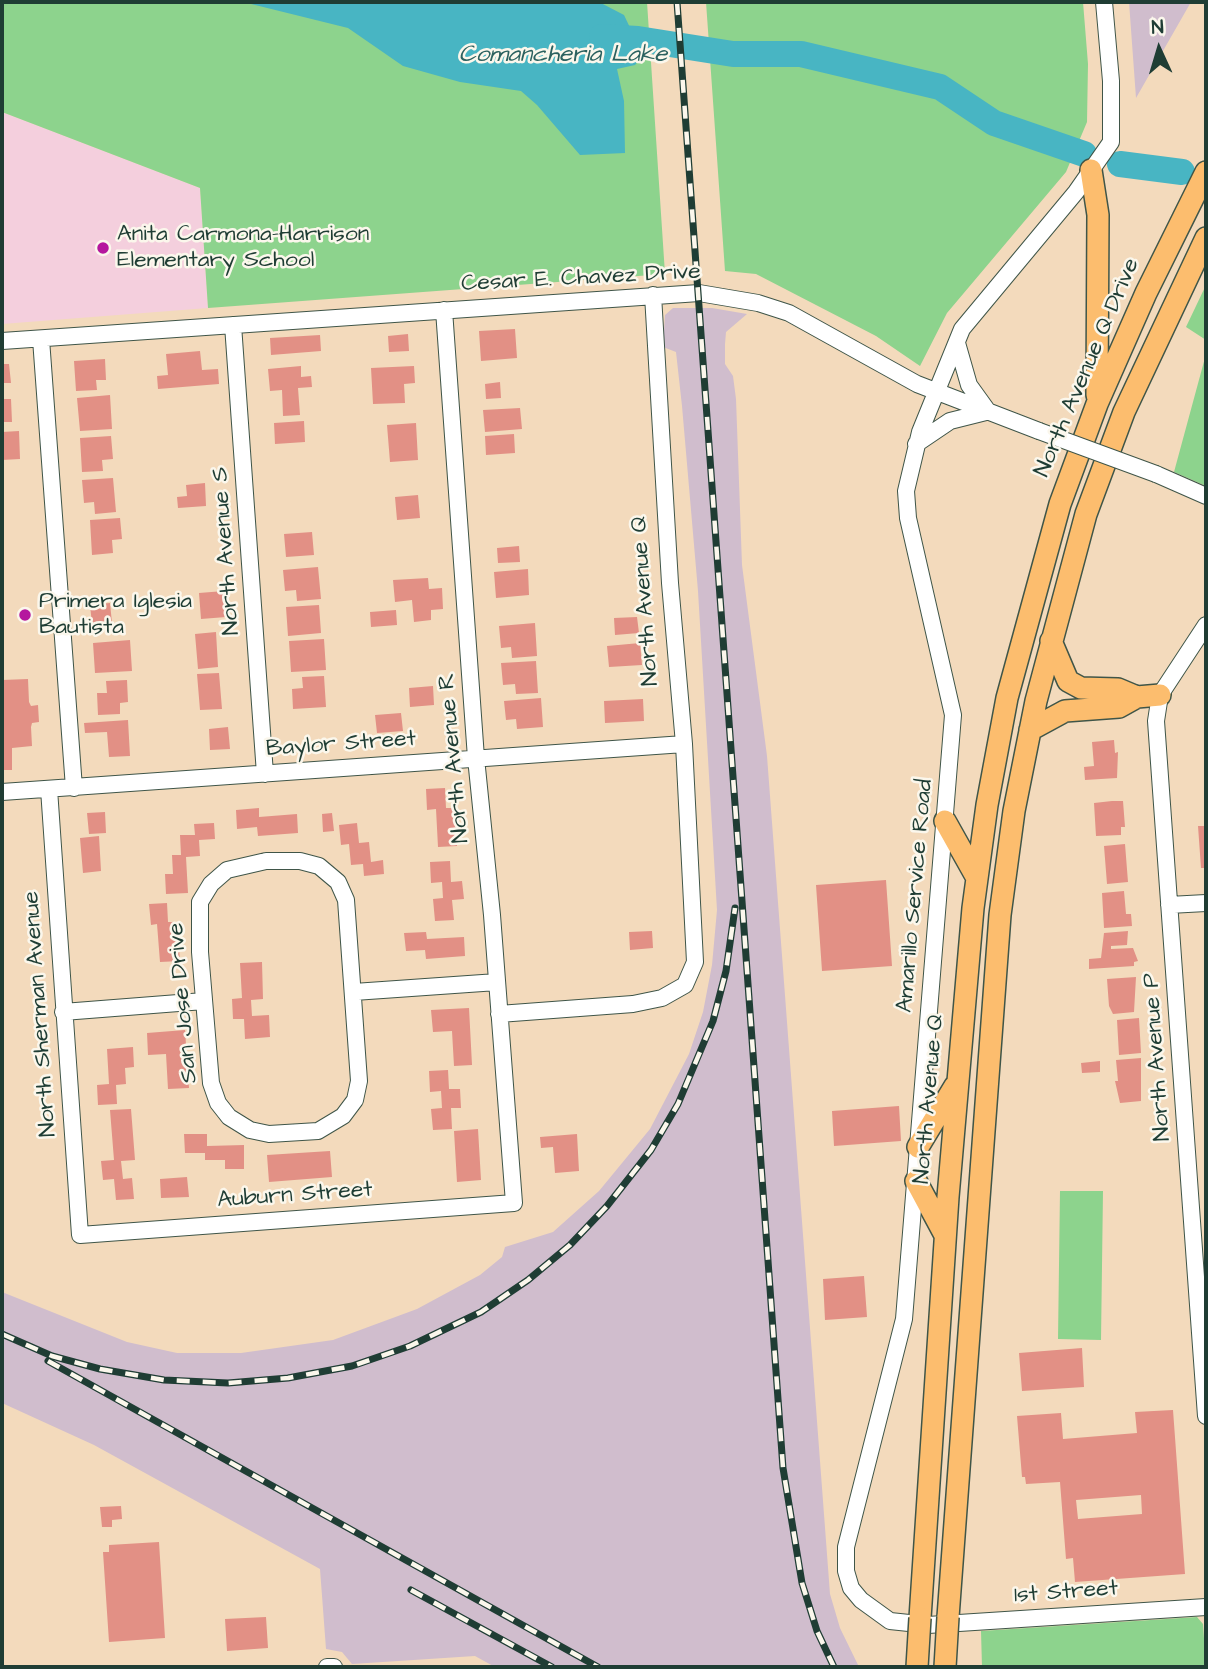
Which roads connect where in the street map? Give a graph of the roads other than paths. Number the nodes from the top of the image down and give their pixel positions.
1 (1104, 2) edge
2 (1091, 170) junction
3 (1206, 172) edge
4 (1206, 238) edge
5 (653, 295) junction
6 (444, 310) junction
7 (233, 325) junction
8 (41, 339) junction
9 (2, 341) edge
10 (957, 343) junction
11 (1104, 374) junction
12 (937, 391) junction
13 (989, 412) junction
14 (916, 444) junction
15 (1206, 496) edge
16 (1034, 590) joint
17 (1206, 625) edge
18 (1051, 641) junction
19 (1160, 695) junction
20 (1137, 697) junction
21 (1030, 730) junction
22 (684, 744) junction
23 (476, 758) junction
24 (265, 774) junction
25 (74, 788) junction
26 (48, 789) junction
27 (2, 792) edge
28 (945, 821) junction
29 (977, 878) junction
30 (1206, 903) edge
31 (1170, 905) junction
32 (497, 982) junction
33 (354, 992) junction
34 (204, 1001) junction
35 (63, 1013) junction
36 (499, 1014) junction
37 (958, 1081) junction
38 (918, 1147) junction
39 (916, 1181) junction
40 (514, 1202) joint
41 (80, 1235) joint
42 (945, 1236) junction
43 (1206, 1416) edge
44 (1206, 1607) edge
45 (932, 1620) junction
46 (327, 1667) edge
47 (334, 1667) edge
48 (917, 1667) edge
49 (944, 1667) edge

1 - 2 street
2 - 10 street, Amarillo Service Road
2 - 11 main road, North Avenue Q Drive
3 - 11 main road, North Avenue Q Drive
4 - 18 main road
5 - 6 street, Cesar E. Chavez Drive
5 - 12 street, Cesar E. Chavez Drive
5 - 22 street, North Avenue Q
6 - 7 street, Cesar E. Chavez Drive
6 - 23 street, North Avenue R
7 - 8 street, Cesar E. Chavez Drive
7 - 24 street, North Avenue S
8 - 9 street, Cesar E. Chavez Drive
8 - 25 street
10 - 12 street, Amarillo Service Road
10 - 13 street
11 - 16 main road, North Avenue Q Drive
12 - 13 street, Cesar E. Chavez Drive
12 - 14 street, Amarillo Service Road
13 - 14 street
13 - 15 street, Cesar E. Chavez Drive, bridge
14 - 28 street, Amarillo Service Road
16 - 29 main road, North Avenue Q
17 - 19 street
18 - 20 main road
18 - 21 main road
19 - 20 main road
19 - 31 street, North Avenue P
20 - 21 main road
21 - 45 main road
22 - 23 street, Baylor Street
22 - 36 street, North Avenue Q
23 - 24 street, Baylor Street
23 - 32 street, North Avenue R
24 - 25 street, Baylor Street
25 - 26 street, Baylor Street
26 - 27 street, Baylor Street
26 - 35 street, North Sherman Avenue
28 - 29 main road
28 - 38 street, Amarillo Service Road
29 - 37 main road, North Avenue Q
30 - 31 street
31 - 43 street, North Avenue P
32 - 33 street
32 - 36 street, North Avenue R
33 - 34 street, San Jose Drive
33 - 34 street, San Jose Drive
34 - 35 street
35 - 41 street, North Sherman Avenue
36 - 40 street, North Avenue R
37 - 38 main road
37 - 42 main road, North Avenue Q
38 - 39 street, Amarillo Service Road
39 - 42 main road
39 - 45 street, Amarillo Service Road
40 - 41 street, Auburn Street
42 - 45 main road, North Avenue Q
44 - 45 street, 1st Street
45 - 48 main road, bridge
45 - 49 main road, bridge
46 - 47 street

